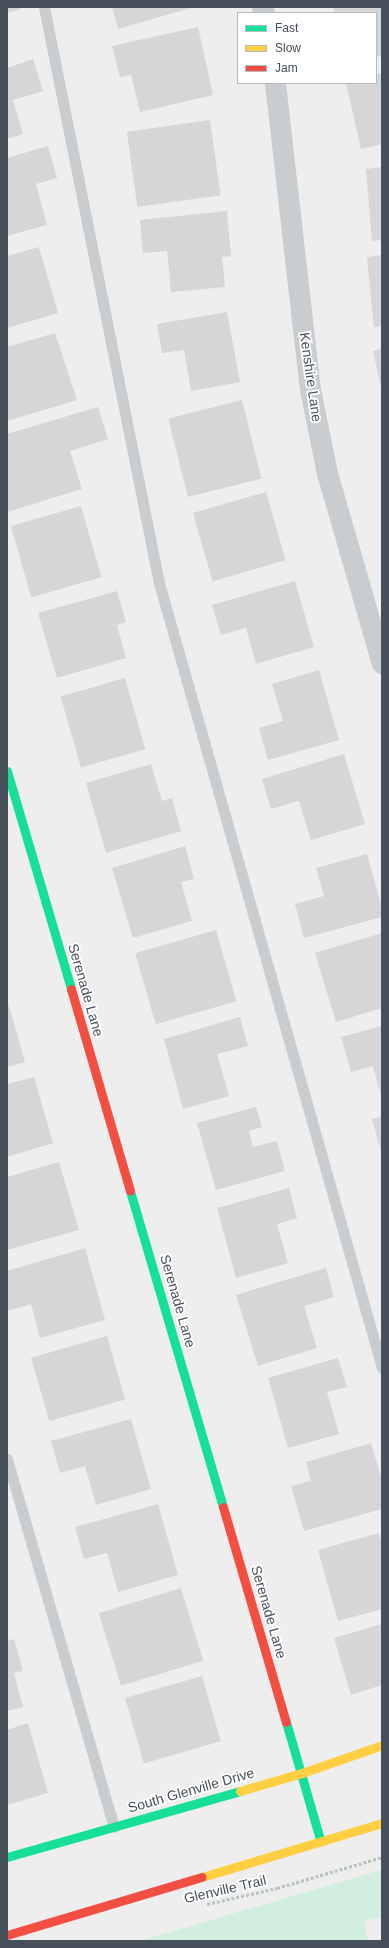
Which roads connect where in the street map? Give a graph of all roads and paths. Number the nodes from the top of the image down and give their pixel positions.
1 (44, 7) edge
2 (275, 84) edge
3 (382, 664) edge
4 (7, 771) edge
5 (382, 1368) edge
6 (7, 1459) edge
7 (382, 1745) edge
8 (302, 1773) junction
9 (382, 1823) edge
10 (114, 1827) junction
11 (320, 1840) junction
12 (7, 1857) edge
13 (382, 1857) edge
14 (202, 1905) dead end
15 (7, 1935) edge

1 - 5 lane
2 - 3 street, Kenshire Lane
4 - 8 street, Serenade Lane
6 - 10 lane
7 - 8 street, South Glenville Drive
8 - 10 street, South Glenville Drive
8 - 11 street, Serenade Lane
9 - 11 street
10 - 12 street, South Glenville Drive
11 - 15 street
13 - 14 path, Glenville Trail

